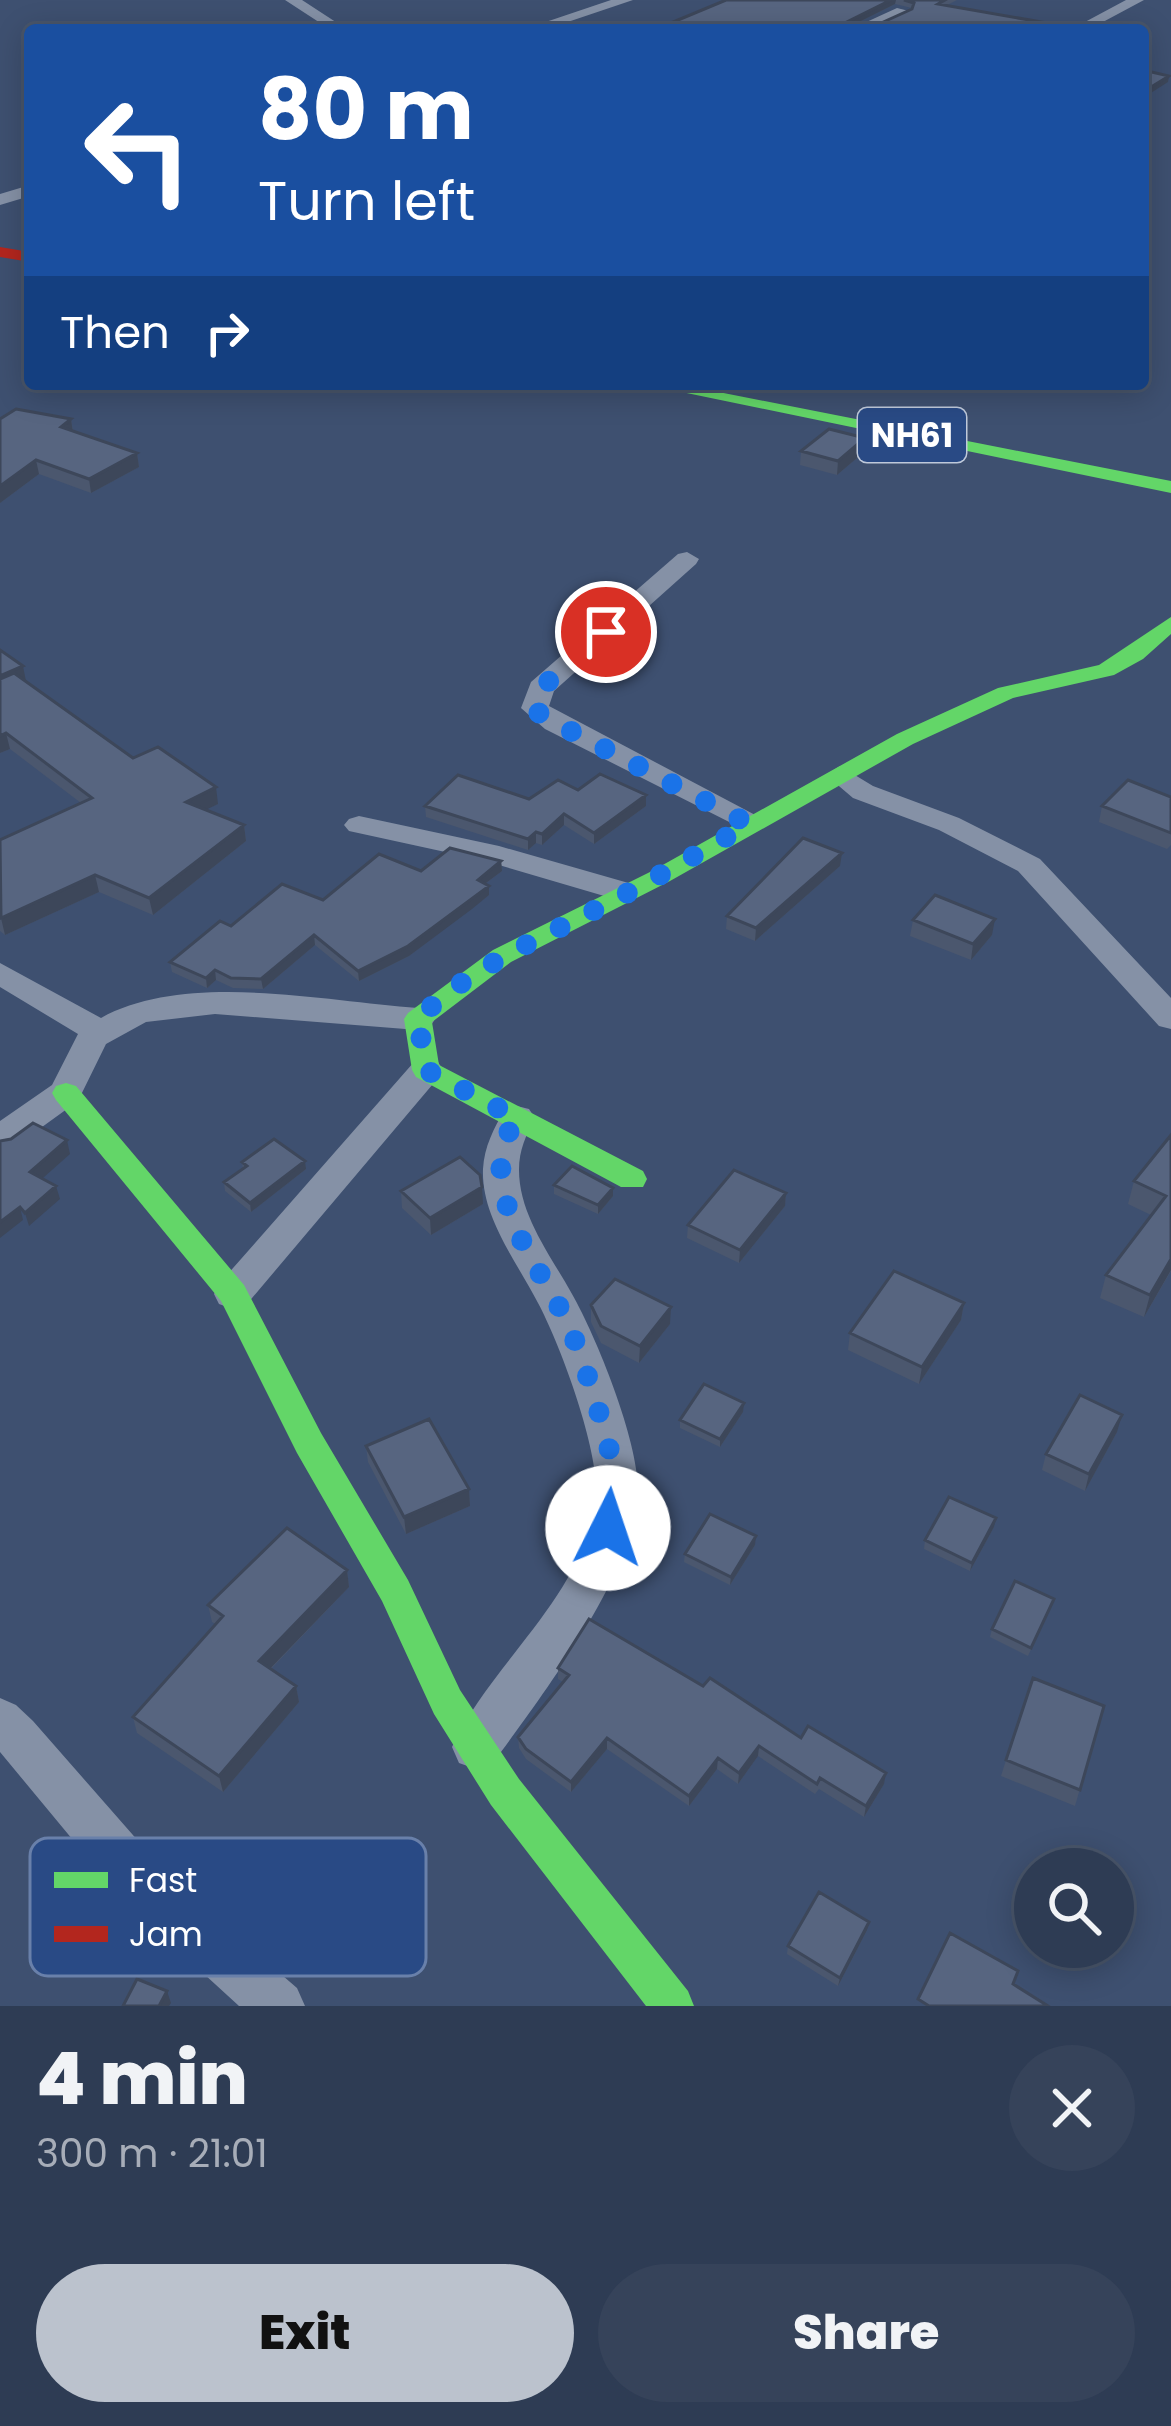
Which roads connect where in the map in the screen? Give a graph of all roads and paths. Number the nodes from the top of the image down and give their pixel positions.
1 (292, 0) edge
2 (626, 0) edge
3 (1137, 0) edge
4 (902, 10) edge
5 (331, 24) edge
6 (548, 24) edge
7 (870, 24) edge
8 (1089, 24) edge
9 (682, 390) edge
10 (773, 390) edge
11 (1171, 468) edge
12 (1171, 487) edge
13 (687, 559) dead end
14 (1171, 623) edge
15 (840, 775) junction
16 (749, 824) junction
17 (359, 825) dead end
18 (628, 893) junction
19 (0, 974) edge
20 (1171, 1018) edge
21 (418, 1019) junction
22 (99, 1032) junction
23 (426, 1070) junction
24 (66, 1093) junction
25 (517, 1118) junction
26 (0, 1139) edge
27 (632, 1179) dead end
28 (233, 1294) junction
29 (0, 1720) edge
30 (476, 1747) junction
31 (103, 1838) edge
32 (244, 1976) edge
33 (279, 2006) edge
34 (674, 2006) edge

1 - 5 street
2 - 6 street
3 - 8 street
4 - 7 street
9 - 12 main road, NH61
10 - 11 main road, NH61
13 - 16 street
14 - 15 main road
15 - 16 main road
15 - 20 street
16 - 18 main road
17 - 18 street
18 - 21 main road
19 - 22 street
21 - 22 street
21 - 23 main road
22 - 24 street
23 - 25 main road
23 - 28 street
24 - 26 street
24 - 28 main road
25 - 27 main road
25 - 30 street
28 - 30 main road
29 - 31 street
30 - 34 main road
32 - 33 street

